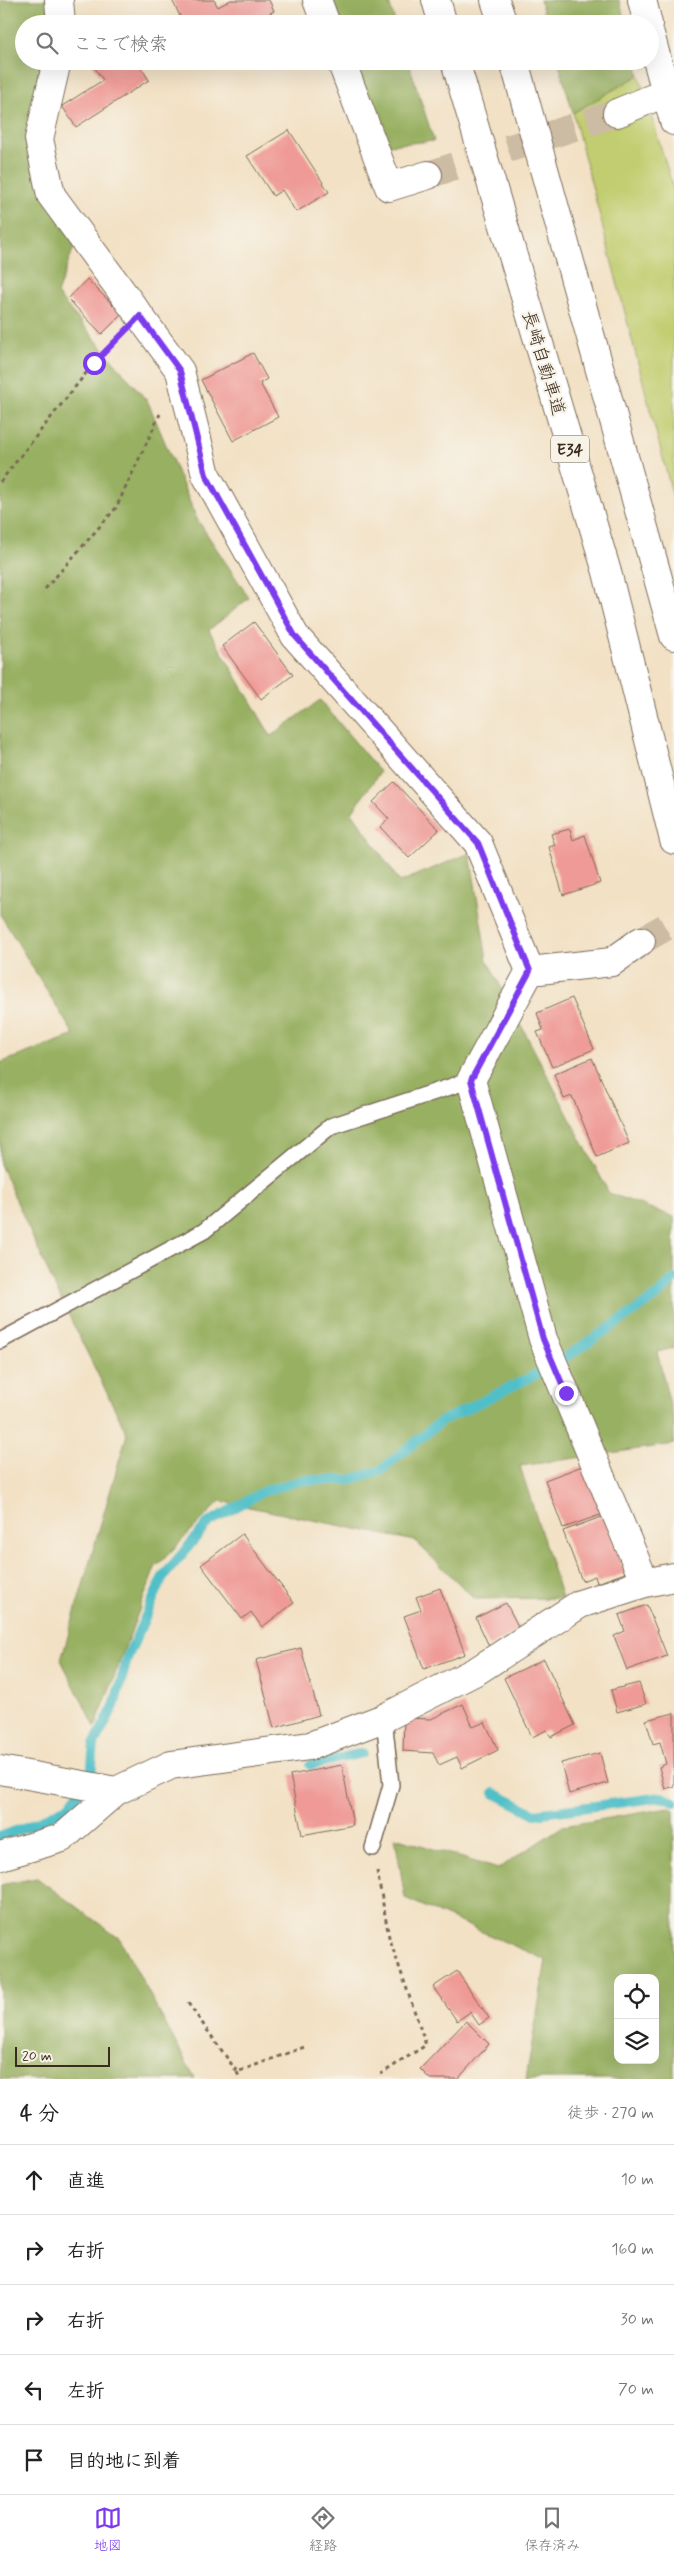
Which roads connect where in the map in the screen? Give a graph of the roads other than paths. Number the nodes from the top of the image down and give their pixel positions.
1 (59, 0) edge
2 (317, 0) edge
3 (436, 0) edge
4 (495, 0) edge
5 (642, 0) edge
6 (60, 15) edge
7 (323, 15) edge
8 (440, 15) edge
9 (500, 15) edge
10 (646, 15) edge
11 (659, 69) edge
12 (55, 70) edge
13 (344, 70) edge
14 (458, 70) edge
15 (517, 70) edge
16 (665, 93) junction
17 (617, 113) tunnel mouth
18 (674, 121) edge
19 (428, 175) tunnel mouth
20 (674, 636) edge
21 (674, 840) edge
22 (641, 941) tunnel mouth
23 (530, 971) junction
24 (471, 1080) junction
25 (0, 1341) edge
26 (674, 1577) edge
27 (645, 1583) junction
28 (384, 1718) junction
29 (0, 1770) edge
30 (106, 1790) junction
31 (373, 1848) road end
32 (0, 1856) edge

1 - 6 main road
2 - 7 main road
3 - 8 main road
4 - 9 main road
5 - 10 main road
11 - 16 main road
12 - 23 main road
13 - 19 main road
14 - 21 main road, 長崎自動車道 / E34
15 - 20 main road
16 - 17 main road
16 - 18 main road
22 - 23 main road
23 - 24 main road
24 - 25 lane
24 - 27 main road
26 - 27 main road
27 - 28 main road
28 - 30 main road
28 - 31 lane
29 - 30 main road
30 - 32 main road

